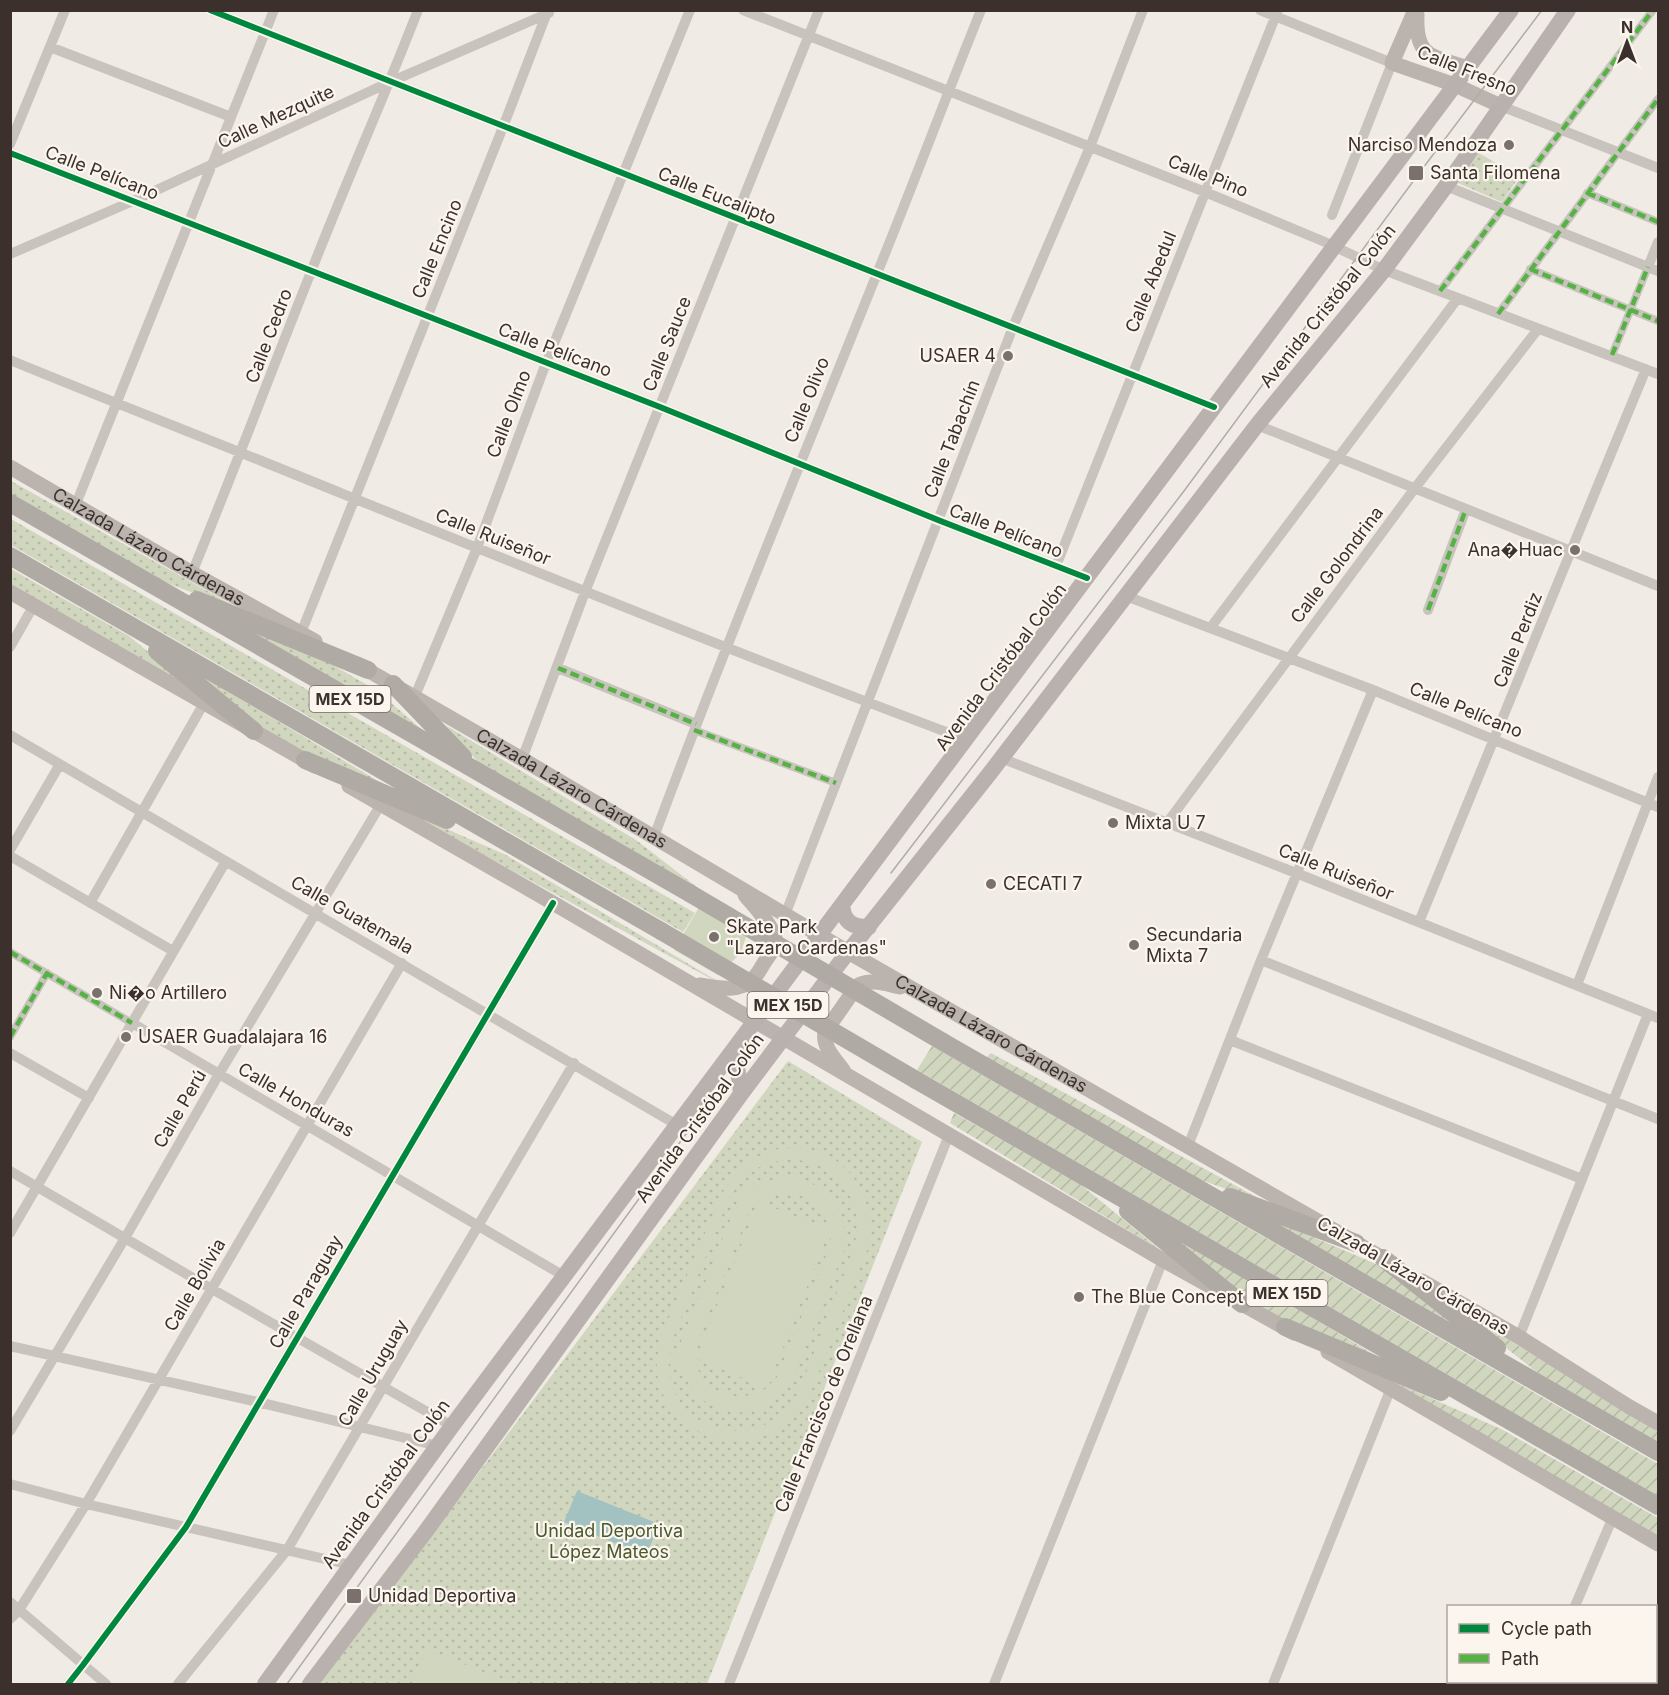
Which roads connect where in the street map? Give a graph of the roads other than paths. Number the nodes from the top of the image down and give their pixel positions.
1 (65, 10) edge
2 (210, 10) edge
3 (274, 10) edge
4 (418, 10) edge
5 (690, 10) edge
6 (743, 10) edge
7 (819, 10) edge
8 (981, 10) edge
9 (1143, 10) edge
10 (1260, 10) edge
11 (1416, 10) edge
12 (1511, 10) edge
13 (1568, 10) edge
14 (1653, 10) edge
15 (550, 12) edge
16 (1277, 14) edge
17 (265, 32) junction
18 (809, 36) junction
19 (50, 47) junction
20 (1392, 63) junction
21 (1467, 68) junction
22 (390, 82) junction
23 (1455, 85) junction
24 (949, 90) junction
25 (1659, 99) edge
26 (1502, 106) junction
27 (231, 117) junction
28 (503, 127) junction
29 (1563, 130) junction
30 (10, 144) edge
31 (1090, 147) junction
32 (1618, 152) junction
33 (10, 153) edge
34 (212, 165) junction
35 (1659, 168) edge
36 (623, 174) junction
37 (1446, 186) junction
38 (1205, 192) junction
39 (1587, 193) junction
40 (134, 201) junction
41 (1503, 209) junction
42 (1332, 215) dead end
43 (735, 219) junction
44 (1659, 222) edge
45 (189, 223) junction
46 (1558, 231) junction
47 (1659, 242) edge
48 (1334, 246) junction
49 (10, 254) edge
50 (1530, 268) junction
51 (1653, 269) edge
52 (311, 270) junction
53 (1384, 270) junction
54 (877, 274) junction
55 (1440, 291) junction
56 (1458, 298) junction
57 (1630, 310) junction
58 (1497, 314) junction
59 (428, 316) junction
60 (1659, 321) edge
61 (1013, 327) junction
62 (1538, 329) junction
63 (1612, 355) junction
64 (10, 360) edge
65 (546, 363) junction
66 (1646, 369) junction
67 (1132, 373) junction
68 (1659, 374) edge
69 (117, 404) junction
70 (660, 407) junction
71 (1214, 407) junction
72 (1257, 425) junction
73 (242, 453) junction
74 (1339, 457) junction
75 (799, 463) junction
76 (10, 467) edge
77 (1415, 488) junction
78 (355, 499) junction
79 (10, 503) edge
80 (76, 504) junction
81 (1467, 509) junction
82 (938, 520) junction
83 (477, 548) junction
84 (1571, 551) junction
85 (10, 556) edge
86 (1056, 566) junction
87 (130, 573) junction
88 (192, 573) junction
89 (1087, 578) junction
90 (1659, 586) edge
91 (10, 592) edge
92 (585, 592) junction
93 (1126, 596) junction
94 (34, 605) junction
95 (1428, 610) dead end
96 (119, 619) junction
97 (1211, 627) junction
98 (301, 633) junction
99 (10, 647) edge
100 (726, 647) junction
101 (1289, 657) junction
102 (558, 668) junction
103 (368, 670) junction
104 (393, 684) junction
105 (1373, 690) junction
106 (415, 696) junction
107 (866, 702) junction
108 (204, 703) junction
109 (695, 727) junction
110 (254, 732) junction
111 (10, 735) edge
112 (965, 740) junction
113 (1496, 740) junction
114 (1001, 758) junction
115 (522, 759) junction
116 (305, 760) junction
117 (60, 764) junction
118 (476, 771) junction
119 (1659, 777) edge
120 (836, 783) junction
121 (381, 804) junction
122 (1653, 804) edge
123 (142, 812) junction
124 (1167, 823) junction
125 (654, 837) junction
126 (515, 848) junction
127 (10, 850) edge
128 (10, 856) edge
129 (226, 861) junction
130 (1296, 873) junction
131 (739, 887) junction
132 (90, 903) junction
133 (553, 903) junction
134 (842, 905) junction
135 (316, 913) junction
136 (784, 915) junction
137 (1419, 922) junction
138 (868, 927) junction
139 (819, 935) junction
140 (174, 951) junction
141 (10, 952) edge
142 (848, 952) junction
143 (1261, 960) junction
144 (402, 963) junction
145 (47, 973) junction
146 (688, 982) junction
147 (1577, 985) junction
148 (915, 990) junction
149 (488, 1013) junction
150 (1653, 1016) edge
151 (754, 1021) junction
152 (132, 1023) junction
153 (10, 1037) edge
154 (782, 1038) junction
155 (1230, 1040) junction
156 (10, 1053) edge
157 (731, 1053) junction
158 (574, 1064) junction
159 (219, 1074) junction
160 (846, 1075) junction
161 (741, 1094) junction
162 (89, 1098) junction
163 (1613, 1101) junction
164 (1659, 1119) edge
165 (677, 1125) junction
166 (308, 1126) junction
167 (949, 1135) junction
168 (1188, 1146) junction
169 (10, 1171) edge
170 (392, 1175) junction
171 (1085, 1176) junction
172 (1582, 1179) junction
173 (1182, 1180) junction
174 (38, 1186) junction
175 (478, 1226) junction
176 (10, 1233) edge
177 (125, 1238) junction
178 (1356, 1243) junction
179 (1383, 1258) junction
180 (1163, 1260) junction
181 (564, 1276) junction
182 (212, 1289) junction
183 (1242, 1304) junction
184 (1285, 1327) junction
185 (297, 1337) junction
186 (1519, 1337) junction
187 (10, 1346) edge
188 (54, 1356) junction
189 (158, 1380) junction
190 (384, 1387) junction
191 (1391, 1388) junction
192 (1569, 1401) junction
193 (258, 1402) junction
194 (1505, 1418) junction
195 (1659, 1423) edge
196 (452, 1426) junction
197 (361, 1427) junction
198 (10, 1431) edge
199 (438, 1446) junction
200 (1659, 1452) edge
201 (10, 1484) edge
202 (86, 1504) junction
203 (1659, 1506) edge
204 (1612, 1517) junction
205 (186, 1527) junction
206 (1659, 1544) edge
207 (287, 1550) junction
208 (351, 1565) junction
209 (1575, 1605) edge
210 (15, 1606) edge
211 (10, 1619) edge
212 (83, 1665) junction
213 (68, 1684) edge
214 (106, 1684) edge
215 (178, 1684) edge
216 (265, 1684) edge
217 (310, 1684) edge
218 (729, 1684) edge
219 (994, 1684) edge
220 (1273, 1684) edge

1 - 19 street
2 - 17 street, Calle Eucalipto
3 - 17 street
4 - 22 street, Calle Cedro
5 - 36 street, Calle Olmo
6 - 18 street, Calle Pino
7 - 18 street, Calle Sauce
8 - 24 street, Calle Olivo
9 - 31 street, Calle Tabachín
10 - 16 street, Calle Fresno
11 - 20 main road
11 - 21 main road
12 - 21 main road, Avenida Cristóbal Colón
13 - 26 main road, Avenida Cristóbal Colón
14 - 29 street
15 - 22 street, Calle Mezquite
15 - 28 street, Calle Encino
16 - 20 street, Calle Fresno
16 - 38 street, Calle Abedul
17 - 22 street, Calle Eucalipto
17 - 27 street
18 - 24 street, Calle Pino
18 - 43 street, Calle Sauce
19 - 27 street
19 - 30 street
20 - 23 main road, Calle Fresno
20 - 42 street
21 - 23 main road, Avenida Cristóbal Colón
22 - 28 street, Calle Eucalipto
22 - 34 street, Calle Mezquite
22 - 52 street, Calle Cedro
23 - 26 main road, Calle Fresno
23 - 48 main road, Avenida Cristóbal Colón
24 - 31 street, Calle Pino
24 - 54 street, Calle Olivo
25 - 32 street
26 - 29 street, Calle Fresno
26 - 37 main road, Avenida Cristóbal Colón
27 - 34 street
28 - 36 street, Calle Eucalipto
28 - 59 street, Calle Encino
29 - 32 street, Calle Fresno
29 - 41 street
31 - 38 street, Calle Pino
31 - 61 street, Calle Tabachín
32 - 35 street, Calle Fresno
32 - 39 street
33 - 40 street, Calle Pelícano
34 - 40 street, Calle Mezquite
34 - 45 street
36 - 43 street, Calle Eucalipto
36 - 65 street, Calle Olmo
37 - 41 street
37 - 53 main road, Avenida Cristóbal Colón
38 - 48 street, Calle Pino
38 - 67 street, Calle Abedul
39 - 44 street
39 - 46 street
40 - 45 street, Calle Pelícano
40 - 49 street, Calle Mezquite
41 - 46 street
41 - 55 street
43 - 54 street, Calle Eucalipto
43 - 70 street, Calle Sauce
45 - 52 street, Calle Pelícano
45 - 69 street
46 - 50 street
46 - 51 street
47 - 51 street
48 - 53 street, Calle Pino
48 - 71 main road, Avenida Cristóbal Colón
50 - 57 street
50 - 58 street
51 - 57 street
52 - 59 street, Calle Pelícano
52 - 73 street, Calle Cedro
53 - 55 street, Calle Pino
53 - 72 main road, Avenida Cristóbal Colón
54 - 61 street, Calle Eucalipto
54 - 75 street, Calle Olivo
55 - 56 street, Calle Pino
56 - 58 street, Calle Pino
56 - 74 street
57 - 60 street
57 - 63 street
58 - 62 street, Calle Pino
59 - 65 street, Calle Pelícano
59 - 78 street, Calle Encino
61 - 67 street, Calle Eucalipto
61 - 82 street, Calle Tabachín
62 - 63 street, Calle Pino
62 - 77 street, Calle Golondrina
63 - 66 street, Calle Pino
64 - 69 street, Calle Ruiseñor
65 - 70 street, Calle Pelícano
65 - 83 street, Calle Olmo
66 - 68 street, Calle Pino
66 - 84 street, Calle Perdiz
67 - 71 street, Calle Eucalipto
67 - 86 street, Calle Abedul
69 - 73 street, Calle Ruiseñor
69 - 80 street
70 - 75 street, Calle Pelícano
70 - 92 street, Calle Sauce
71 - 89 main road, Avenida Cristóbal Colón
72 - 74 street
72 - 93 main road, Avenida Cristóbal Colón
73 - 78 street, Calle Ruiseñor
73 - 88 street, Calle Cedro
74 - 77 street
74 - 97 street
75 - 82 street, Calle Pelícano
75 - 100 street, Calle Olivo
76 - 80 main road, Calzada Lázaro Cárdenas
77 - 81 street
77 - 101 street, Calle Golondrina
78 - 83 street, Calle Ruiseñor
78 - 98 street, Calle Encino
79 - 87 highway, Calzada Lázaro Cárdenas / MEX 15D
80 - 88 main road, Calzada Lázaro Cárdenas
81 - 84 street
81 - 95 street
82 - 86 street, Calle Pelícano
82 - 107 street, Calle Tabachín
83 - 92 street, Calle Ruiseñor
83 - 106 street, Calle Olmo
84 - 90 street
84 - 113 street, Calle Perdiz
85 - 96 highway, MEX 15D
86 - 89 street, Calle Pelícano
87 - 103 highway
87 - 118 highway, Calzada Lázaro Cárdenas / MEX 15D
88 - 98 main road, Calzada Lázaro Cárdenas
89 - 112 main road, Avenida Cristóbal Colón
91 - 94 main road
92 - 100 street, Calle Ruiseñor
92 - 102 street, Calle Sauce
93 - 97 street, Calle Pelícano
93 - 114 main road, Avenida Cristóbal Colón
94 - 99 street
94 - 108 main road
96 - 110 highway
96 - 126 highway, MEX 15D
97 - 101 street, Calle Pelícano
98 - 103 main road, Calzada Lázaro Cárdenas
100 - 107 street, Calle Ruiseñor
100 - 109 street, Calle Olivo
101 - 105 street, Calle Pelícano
101 - 124 street, Calle Golondrina
102 - 109 street
102 - 115 street, Calle Sauce
103 - 104 main road, Calzada Lázaro Cárdenas
104 - 106 main road, Calzada Lázaro Cárdenas
104 - 118 highway
105 - 113 street, Calle Pelícano
105 - 130 street
106 - 115 main road, Calzada Lázaro Cárdenas
107 - 112 street, Calle Ruiseñor
107 - 120 street, Calle Tabachín
108 - 110 main road
108 - 123 street
109 - 120 street
109 - 125 street, Calle Olivo
110 - 116 main road
111 - 117 street, Calle Guatemala
112 - 134 main road, Avenida Cristóbal Colón
113 - 122 street, Calle Pelícano
113 - 137 street, Calle Perdiz
114 - 124 street, Calle Ruiseñor
114 - 138 main road, Avenida Cristóbal Colón
115 - 125 main road, Calzada Lázaro Cárdenas
116 - 121 main road
116 - 126 highway
117 - 123 street, Calle Guatemala
117 - 127 street
118 - 173 highway, Calzada Lázaro Cárdenas / MEX 15D, bridge
119 - 122 street
120 - 136 street, Calle Tabachín
121 - 133 main road
121 - 135 street, Calle Perú
122 - 147 street
123 - 129 street, Calle Guatemala
123 - 132 street
124 - 130 street, Calle Ruiseñor
125 - 131 main road, Calzada Lázaro Cárdenas
126 - 171 highway, MEX 15D, bridge
128 - 132 street
129 - 135 street, Calle Guatemala
129 - 140 street
130 - 137 street, Calle Ruiseñor
130 - 143 street
131 - 136 main road, Calzada Lázaro Cárdenas
131 - 146 main road
132 - 140 street
133 - 146 main road
133 - 149 street, Calle Paraguay
134 - 138 main road
134 - 139 main road, Avenida Cristóbal Colón
135 - 144 street, Calle Guatemala
135 - 159 street, Calle Perú
136 - 139 main road, Calzada Lázaro Cárdenas
137 - 147 street, Calle Ruiseñor
138 - 142 main road, Avenida Cristóbal Colón
139 - 142 main road, Calzada Lázaro Cárdenas
139 - 151 main road, Avenida Cristóbal Colón
140 - 152 street
141 - 145 street, Calle Honduras
142 - 148 main road, Calzada Lázaro Cárdenas
142 - 154 main road, Avenida Cristóbal Colón
143 - 155 street
143 - 163 street
144 - 149 street, Calle Guatemala
144 - 166 street, Calle Bolivia
145 - 152 street, Calle Honduras
145 - 153 street
146 - 151 main road
147 - 150 street, Calle Ruiseñor
148 - 160 main road
148 - 168 main road, Calzada Lázaro Cárdenas
149 - 158 street, Calle Guatemala
149 - 170 street, Calle Paraguay
150 - 163 street
151 - 154 main road
151 - 157 main road, Avenida Cristóbal Colón
152 - 159 street, Calle Honduras
152 - 162 street
154 - 160 main road
154 - 161 main road, Avenida Cristóbal Colón
155 - 168 street
155 - 172 street
156 - 162 street
157 - 161 main road
157 - 165 main road, Avenida Cristóbal Colón
158 - 165 street, Calle Guatemala
158 - 175 street, Calle Uruguay
159 - 166 street, Calle Honduras
159 - 177 street, Calle Perú
160 - 167 main road
161 - 217 main road, Avenida Cristóbal Colón
162 - 174 street
163 - 164 street
163 - 172 street
165 - 181 main road, Avenida Cristóbal Colón
166 - 170 street, Calle Honduras
166 - 182 street, Calle Bolivia
167 - 180 main road
167 - 218 street, Calle Francisco de Orellana
168 - 178 main road, Calzada Lázaro Cárdenas
169 - 174 street
170 - 175 street, Calle Honduras
170 - 185 street, Calle Paraguay
171 - 183 highway
171 - 194 highway, MEX 15D
172 - 186 street
173 - 178 highway
173 - 192 highway, Calzada Lázaro Cárdenas / MEX 15D
174 - 176 street
174 - 177 street
175 - 181 street, Calle Honduras
175 - 190 street, Calle Uruguay
177 - 182 street
177 - 188 street, Calle Perú
178 - 179 main road, Calzada Lázaro Cárdenas
179 - 186 main road, Calzada Lázaro Cárdenas
179 - 192 highway
180 - 183 main road
180 - 219 street
181 - 196 main road, Avenida Cristóbal Colón
182 - 185 street
182 - 189 street, Calle Bolivia
183 - 184 main road
184 - 191 main road
184 - 194 highway
185 - 190 street
185 - 193 street, Calle Paraguay
186 - 195 main road, Calzada Lázaro Cárdenas
187 - 188 street
188 - 189 street
188 - 198 street, Calle Perú
189 - 193 street
189 - 202 street, Calle Bolivia
190 - 196 street
190 - 197 street, Calle Uruguay
191 - 204 main road
191 - 220 street
192 - 200 highway, Calzada Lázaro Cárdenas / MEX 15D
193 - 197 street
193 - 205 street, Calle Paraguay
194 - 203 highway, MEX 15D
196 - 199 main road, Avenida Cristóbal Colón
197 - 199 street
197 - 207 street, Calle Uruguay
199 - 208 main road, Avenida Cristóbal Colón
201 - 202 street
202 - 205 street
202 - 210 street, Calle Bolivia
204 - 206 main road
204 - 209 street
205 - 207 street
205 - 212 street, Calle Paraguay
207 - 208 street
207 - 215 street, Calle Uruguay
208 - 216 main road, Avenida Cristóbal Colón
210 - 211 street, Calle Bolivia
210 - 212 street
212 - 213 street, Calle Paraguay
212 - 214 street

